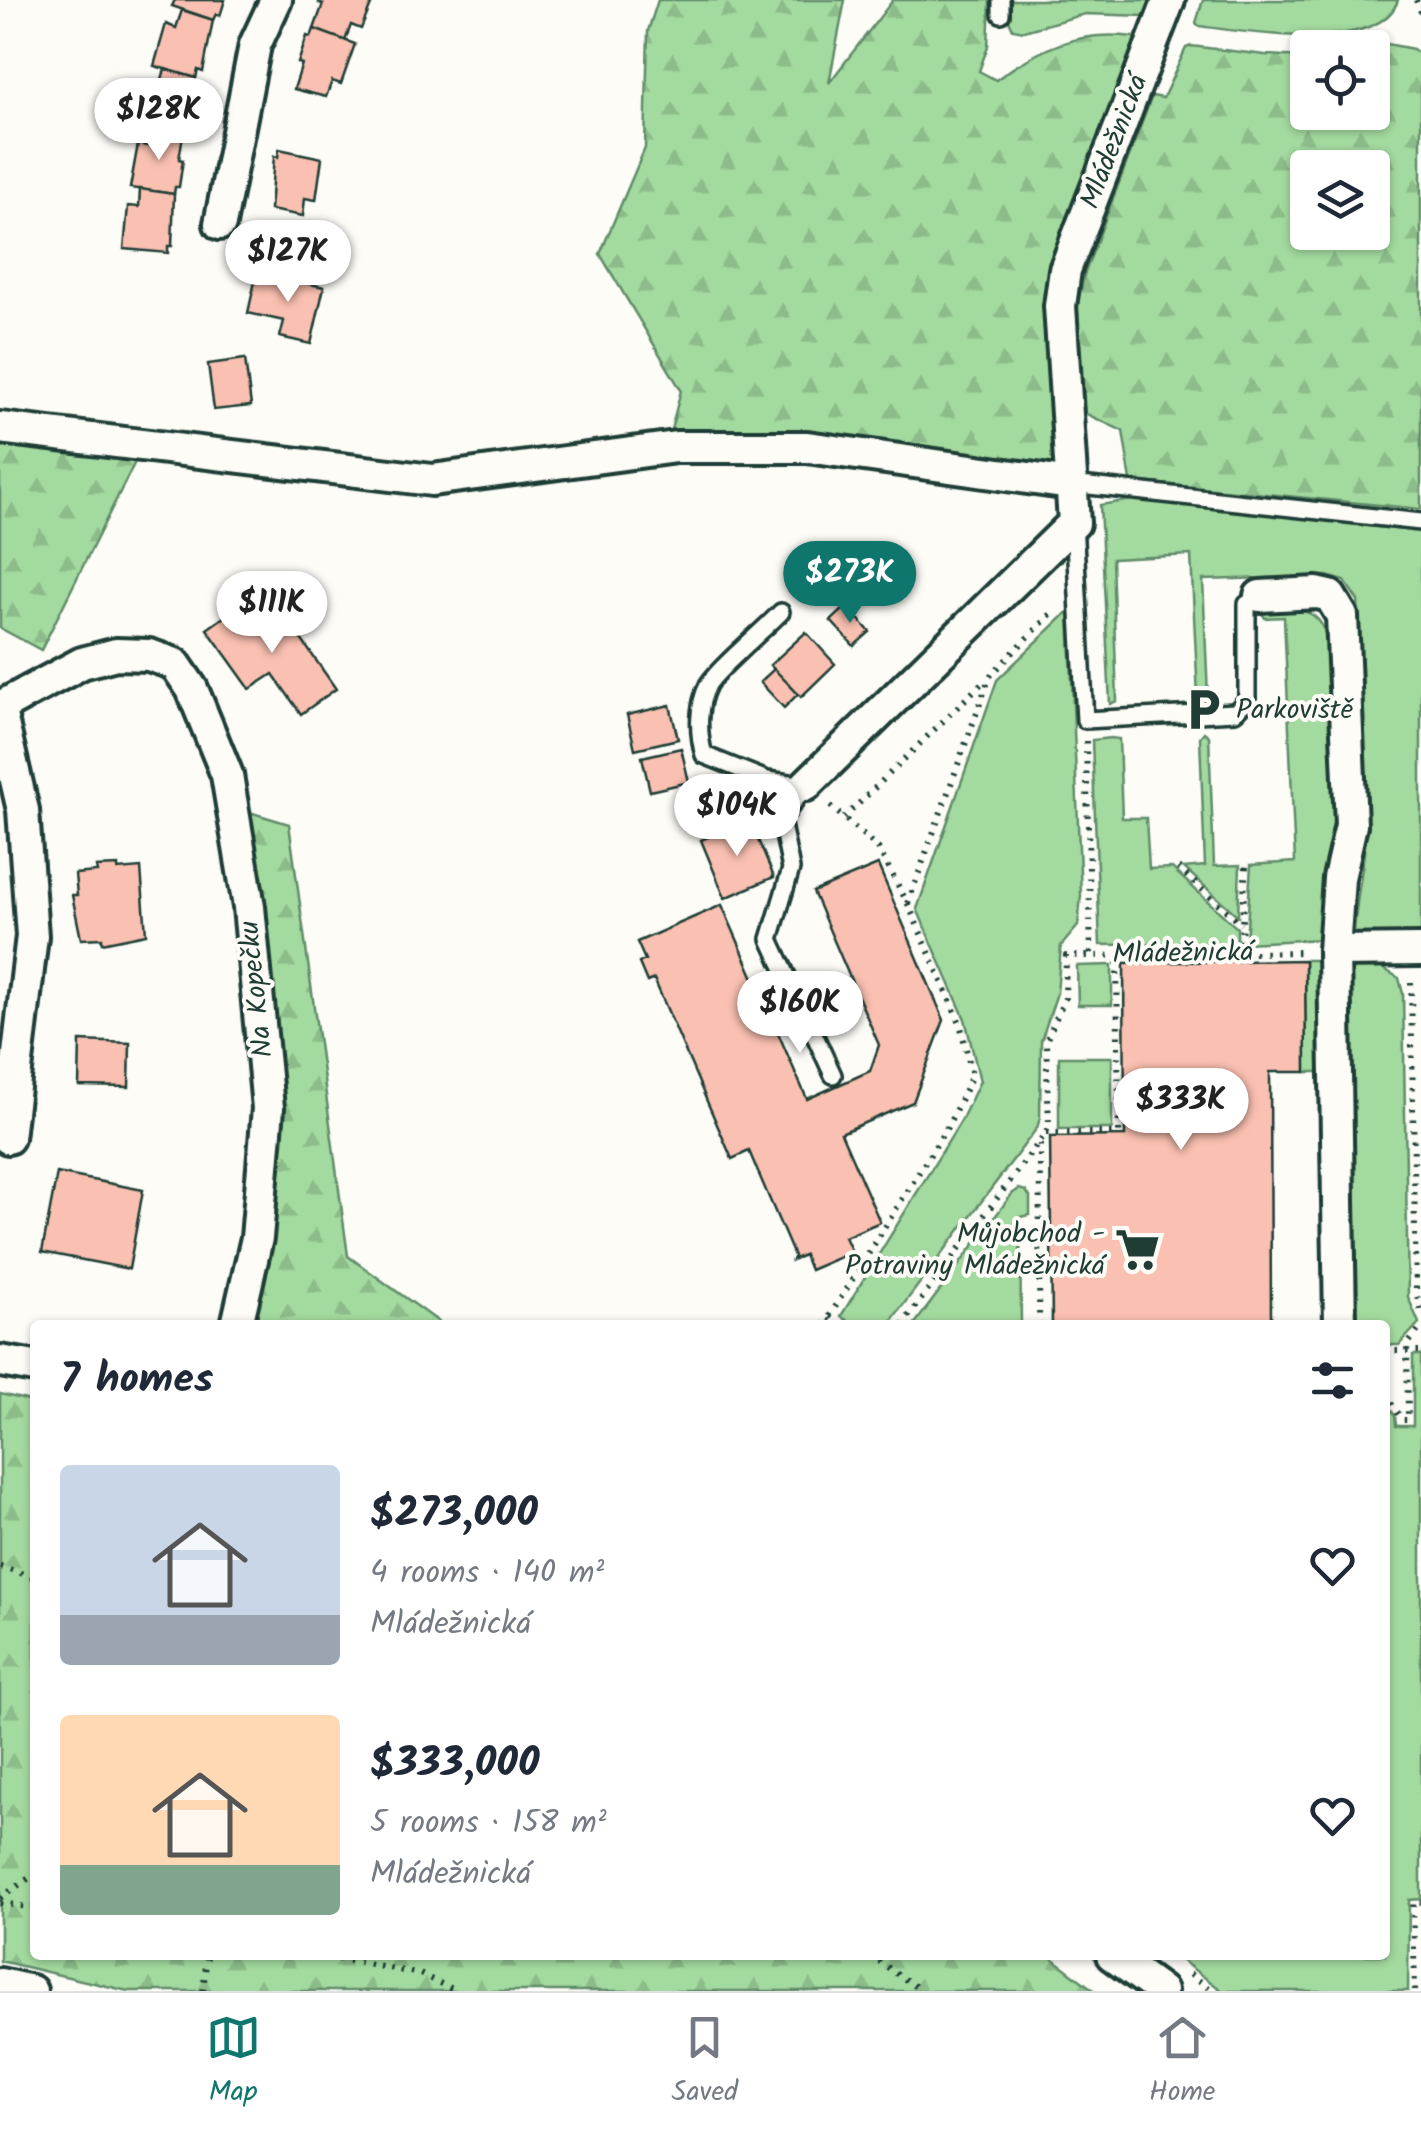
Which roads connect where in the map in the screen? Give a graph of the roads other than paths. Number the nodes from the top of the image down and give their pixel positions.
1 (276, 0) edge
2 (1169, 0) edge
3 (220, 224) dead end
4 (0, 428) edge
5 (1071, 484) junction
6 (1421, 522) edge
7 (1074, 523) junction
8 (1260, 596) joint
9 (782, 612) dead end
10 (0, 709) edge
11 (806, 785) junction
12 (1334, 950) junction
13 (1416, 950) edge
14 (833, 1075) dead end
15 (8, 1138) dead end
16 (238, 1320) edge
17 (1340, 1320) edge
18 (0, 1361) edge
19 (30, 1367) edge
20 (1119, 1960) edge
21 (0, 1984) edge
22 (31, 1991) edge
23 (1161, 1991) edge

1 - 3 street
2 - 5 street, Mládežnická
4 - 5 street
5 - 6 lane
5 - 7 street, Mládežnická
7 - 8 lane, Mládežnická
7 - 11 street
8 - 12 street
9 - 11 lane
10 - 15 street
10 - 16 street, Na Kopečku
11 - 14 lane
12 - 13 street
12 - 17 street
18 - 19 street
20 - 23 street
21 - 22 street

